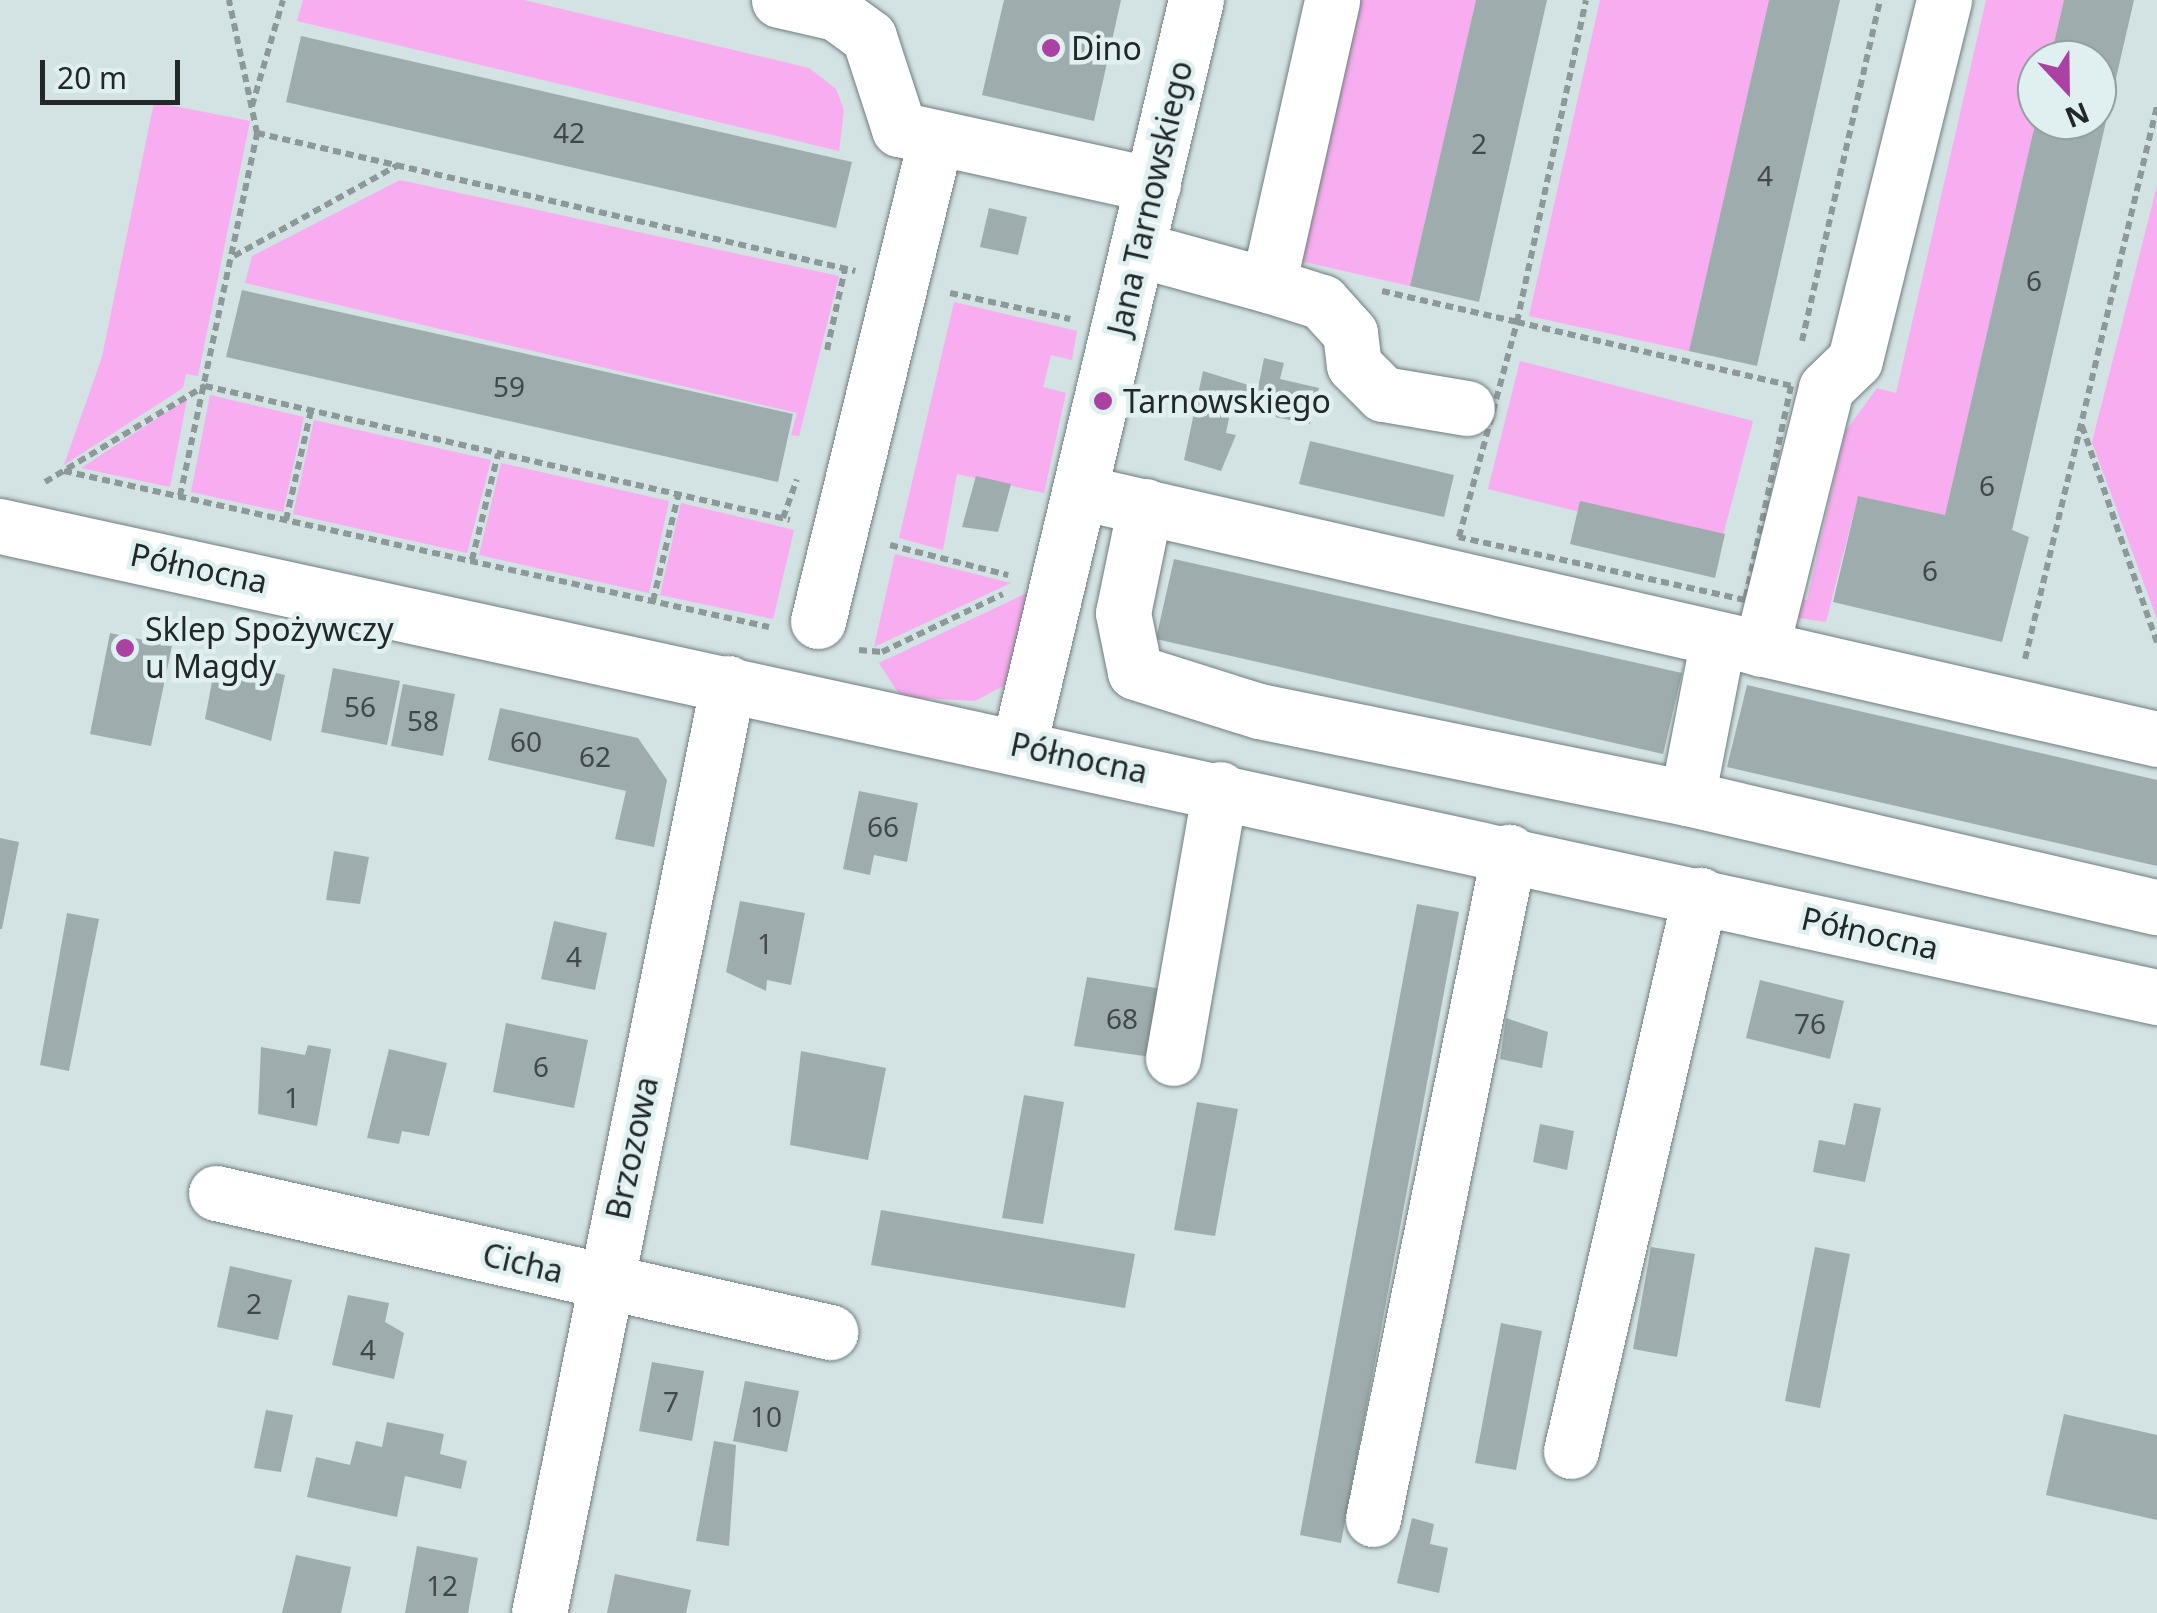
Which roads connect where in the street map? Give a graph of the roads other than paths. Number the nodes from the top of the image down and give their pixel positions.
1 (779, 0) edge
2 (1196, 0) edge
3 (1332, 0) edge
4 (1944, 0) edge
5 (936, 138) junction
6 (1153, 185) junction
7 (1137, 249) junction
8 (1268, 285) junction
9 (1467, 408) dead end
10 (1080, 492) junction
11 (1145, 506) junction
12 (0, 526) edge
13 (818, 634) road end
14 (1740, 644) junction
15 (707, 678) junction
16 (2157, 739) edge
17 (1020, 745) junction
18 (1220, 789) junction
19 (1687, 798) junction
20 (1509, 852) junction
21 (1700, 895) junction
22 (2157, 908) edge
23 (2157, 997) edge
24 (1173, 1058) dead end
25 (216, 1193) dead end
26 (604, 1282) junction
27 (830, 1332) dead end
28 (1571, 1451) dead end
29 (1374, 1519) dead end
30 (539, 1613) edge

1 - 5 street
2 - 6 street, Jana Tarnowskiego
3 - 8 street
4 - 14 street
5 - 6 street
5 - 13 street
6 - 7 street, Jana Tarnowskiego
7 - 8 street
7 - 10 street, Jana Tarnowskiego
8 - 9 street
10 - 11 street
10 - 17 street, Jana Tarnowskiego
11 - 14 street
11 - 19 street
12 - 15 street, Północna
14 - 16 street
14 - 19 street
15 - 17 street, Północna
15 - 26 street, Brzozowa
17 - 18 street, Północna
18 - 20 street, Północna
18 - 24 street
19 - 22 street
20 - 21 street, Północna
20 - 29 street
21 - 23 street, Północna
21 - 28 street
25 - 26 street, Cicha
26 - 27 street, Cicha
26 - 30 street, Brzozowa

